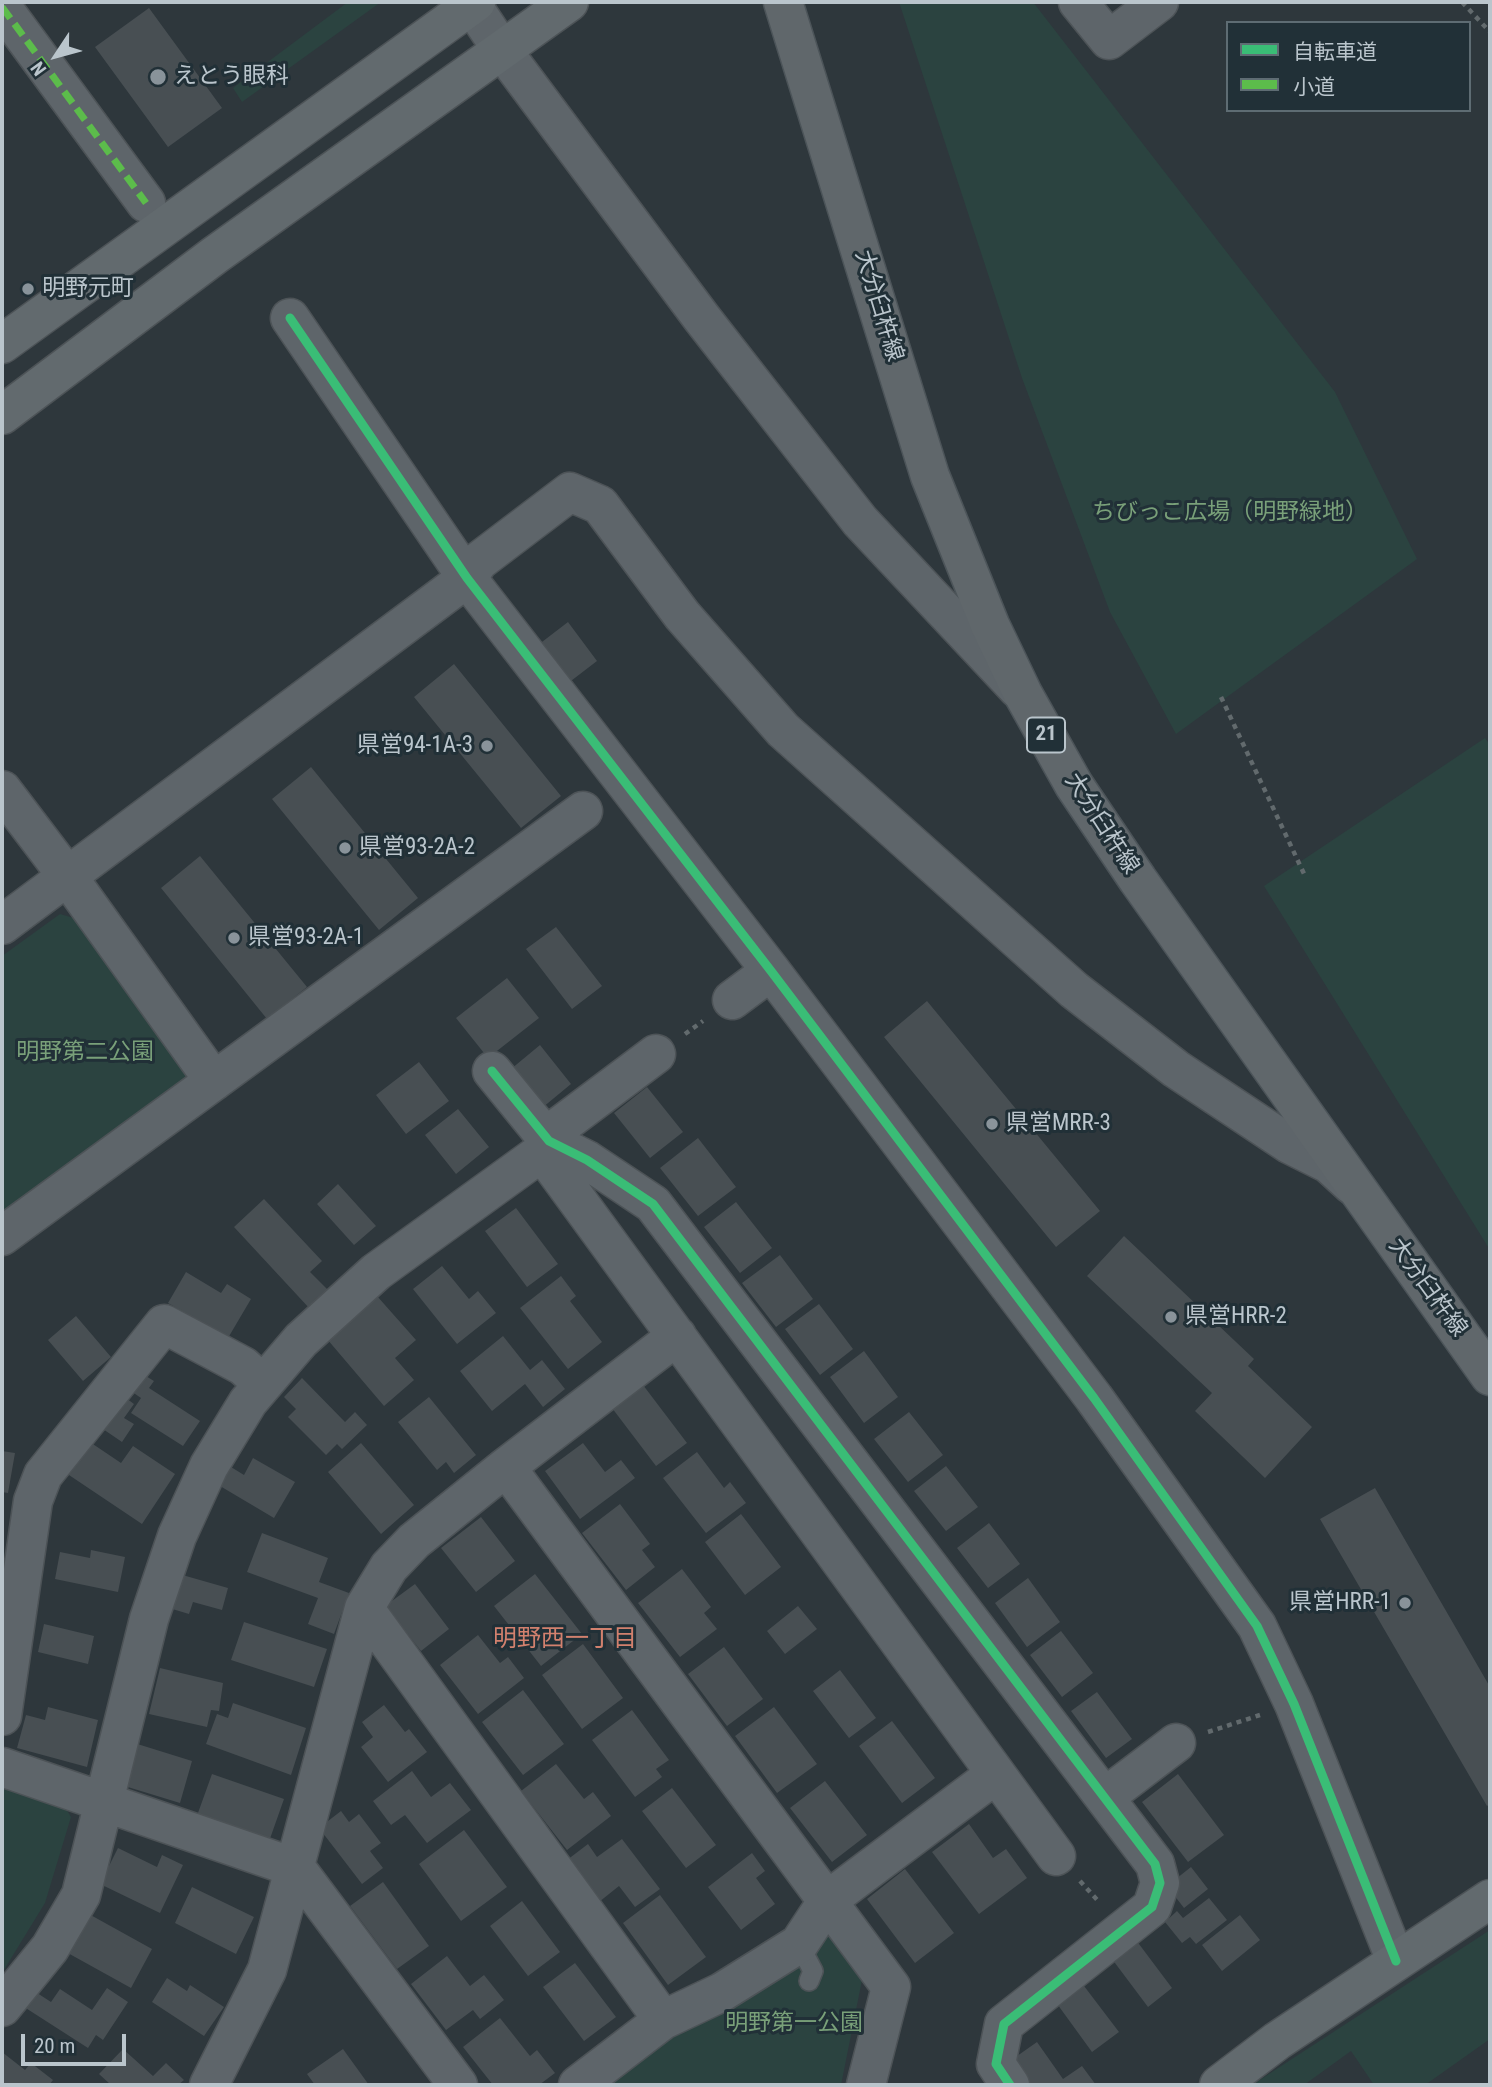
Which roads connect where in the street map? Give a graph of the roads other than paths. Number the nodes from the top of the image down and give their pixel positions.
1 (569, 2) edge
2 (783, 2) edge
3 (1078, 2) edge
4 (1159, 2) edge
5 (473, 3) edge
6 (2, 7) edge
7 (502, 50) junction
8 (146, 203) dead end
9 (290, 318) dead end
10 (2, 344) edge
11 (2, 415) edge
12 (467, 578) junction
13 (1023, 694) junction
14 (2, 790) edge
15 (583, 811) dead end
16 (68, 877) junction
17 (2, 925) edge
18 (771, 971) junction
19 (732, 1000) road end
20 (656, 1054) road end
21 (492, 1071) dead end
22 (214, 1081) junction
23 (545, 1147) junction
24 (1358, 1191) junction
25 (2, 1236) edge
26 (677, 1336) junction
27 (1490, 1376) edge
28 (263, 1384) junction
29 (506, 1467) junction
30 (364, 1608) junction
31 (2, 1716) edge
32 (1176, 1743) road end
33 (2, 1767) edge
34 (996, 1774) junction
35 (1105, 1797) junction
36 (104, 1801) junction
37 (1056, 1856) road end
38 (296, 1868) junction
39 (1490, 1899) edge
40 (828, 1900) junction
41 (799, 1944) junction
42 (1396, 1961) junction
43 (809, 1981) dead end
44 (2, 2007) edge
45 (663, 2020) junction
46 (872, 2081) edge
47 (209, 2085) edge
48 (458, 2085) edge
49 (578, 2085) edge
50 (1010, 2085) edge
51 (1219, 2085) edge

1 - 7 street
2 - 13 main road, 大分臼杵線 / 21
3 - 4 street
5 - 7 street
5 - 10 street
6 - 8 street
7 - 11 street
7 - 13 street
9 - 12 street
12 - 16 street
12 - 18 street
12 - 24 street
13 - 24 main road, 大分臼杵線 / 21
14 - 16 street
15 - 22 street
16 - 17 street
16 - 22 street
18 - 19 street
18 - 42 street
20 - 23 street
21 - 23 street
22 - 25 street
23 - 26 street
23 - 28 street
23 - 35 street
24 - 27 main road, 大分臼杵線 / 21
26 - 29 street
26 - 34 street
28 - 31 street
28 - 36 street
29 - 30 street
29 - 40 street
30 - 38 street
30 - 45 street
32 - 35 street
33 - 36 street
34 - 37 street
34 - 40 street
35 - 50 street
36 - 38 street
36 - 44 street
38 - 47 street
38 - 48 street
39 - 42 street
40 - 41 street
40 - 46 street
41 - 43 lane
41 - 45 street
42 - 51 street
45 - 49 street

